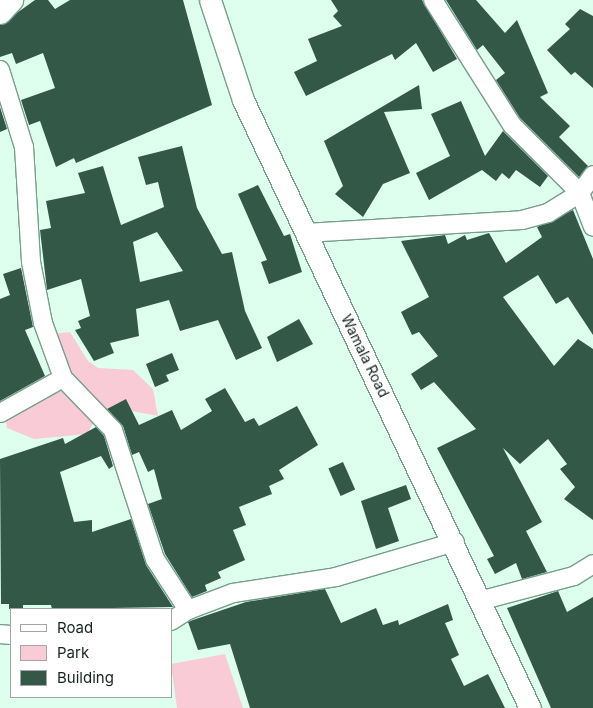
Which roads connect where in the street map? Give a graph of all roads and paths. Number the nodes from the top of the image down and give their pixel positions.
1 (12, 0) edge
2 (210, 0) edge
3 (433, 0) edge
4 (0, 12) edge
5 (0, 70) edge
6 (593, 175) edge
7 (580, 193) junction
8 (593, 227) edge
9 (305, 234) junction
10 (63, 378) junction
11 (0, 413) edge
12 (455, 542) junction
13 (590, 572) edge
14 (483, 600) junction
15 (188, 610) junction
16 (172, 620) edge
17 (530, 708) edge

1 - 4 street
2 - 9 street, Wamala Road
3 - 7 street
5 - 10 street
6 - 7 street
7 - 8 street
7 - 9 street
9 - 12 street, Wamala Road
10 - 11 street
10 - 15 street
12 - 14 street, Wamala Road
12 - 15 street
13 - 14 street
14 - 17 street, Wamala Road
15 - 16 street

